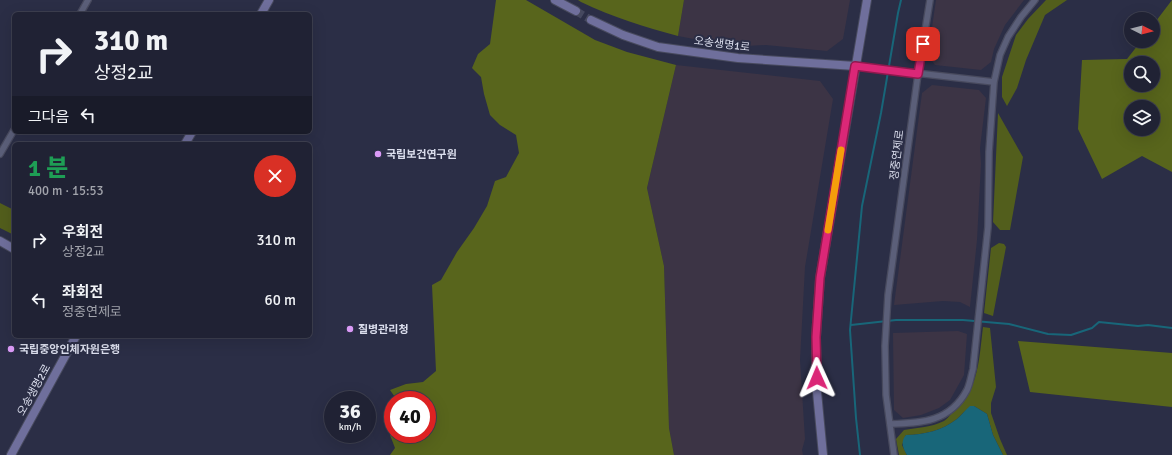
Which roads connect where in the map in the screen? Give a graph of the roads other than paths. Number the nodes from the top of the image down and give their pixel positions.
1 (88, 0) edge
2 (269, 0) edge
3 (556, 0) edge
4 (867, 0) edge
5 (930, 0) edge
6 (1035, 0) edge
7 (576, 11) tunnel mouth
8 (81, 12) edge
9 (262, 12) edge
10 (591, 20) tunnel mouth
11 (855, 66) junction
12 (915, 73) junction
13 (994, 82) junction
14 (12, 133) edge
15 (0, 154) edge
16 (0, 241) edge
17 (12, 248) edge
18 (75, 338) edge
19 (890, 424) junction
20 (11, 455) edge
21 (823, 455) edge
22 (894, 455) edge

1 - 8 street
2 - 9 street
3 - 7 street
4 - 11 street
5 - 12 street, 정중연제로
6 - 13 street
10 - 11 street, 오송생명1로
11 - 12 street
11 - 21 street
12 - 13 street
12 - 19 street, 정중연제로
13 - 19 street
14 - 15 street
16 - 17 street
18 - 20 street, 오송생명2로
19 - 22 street

